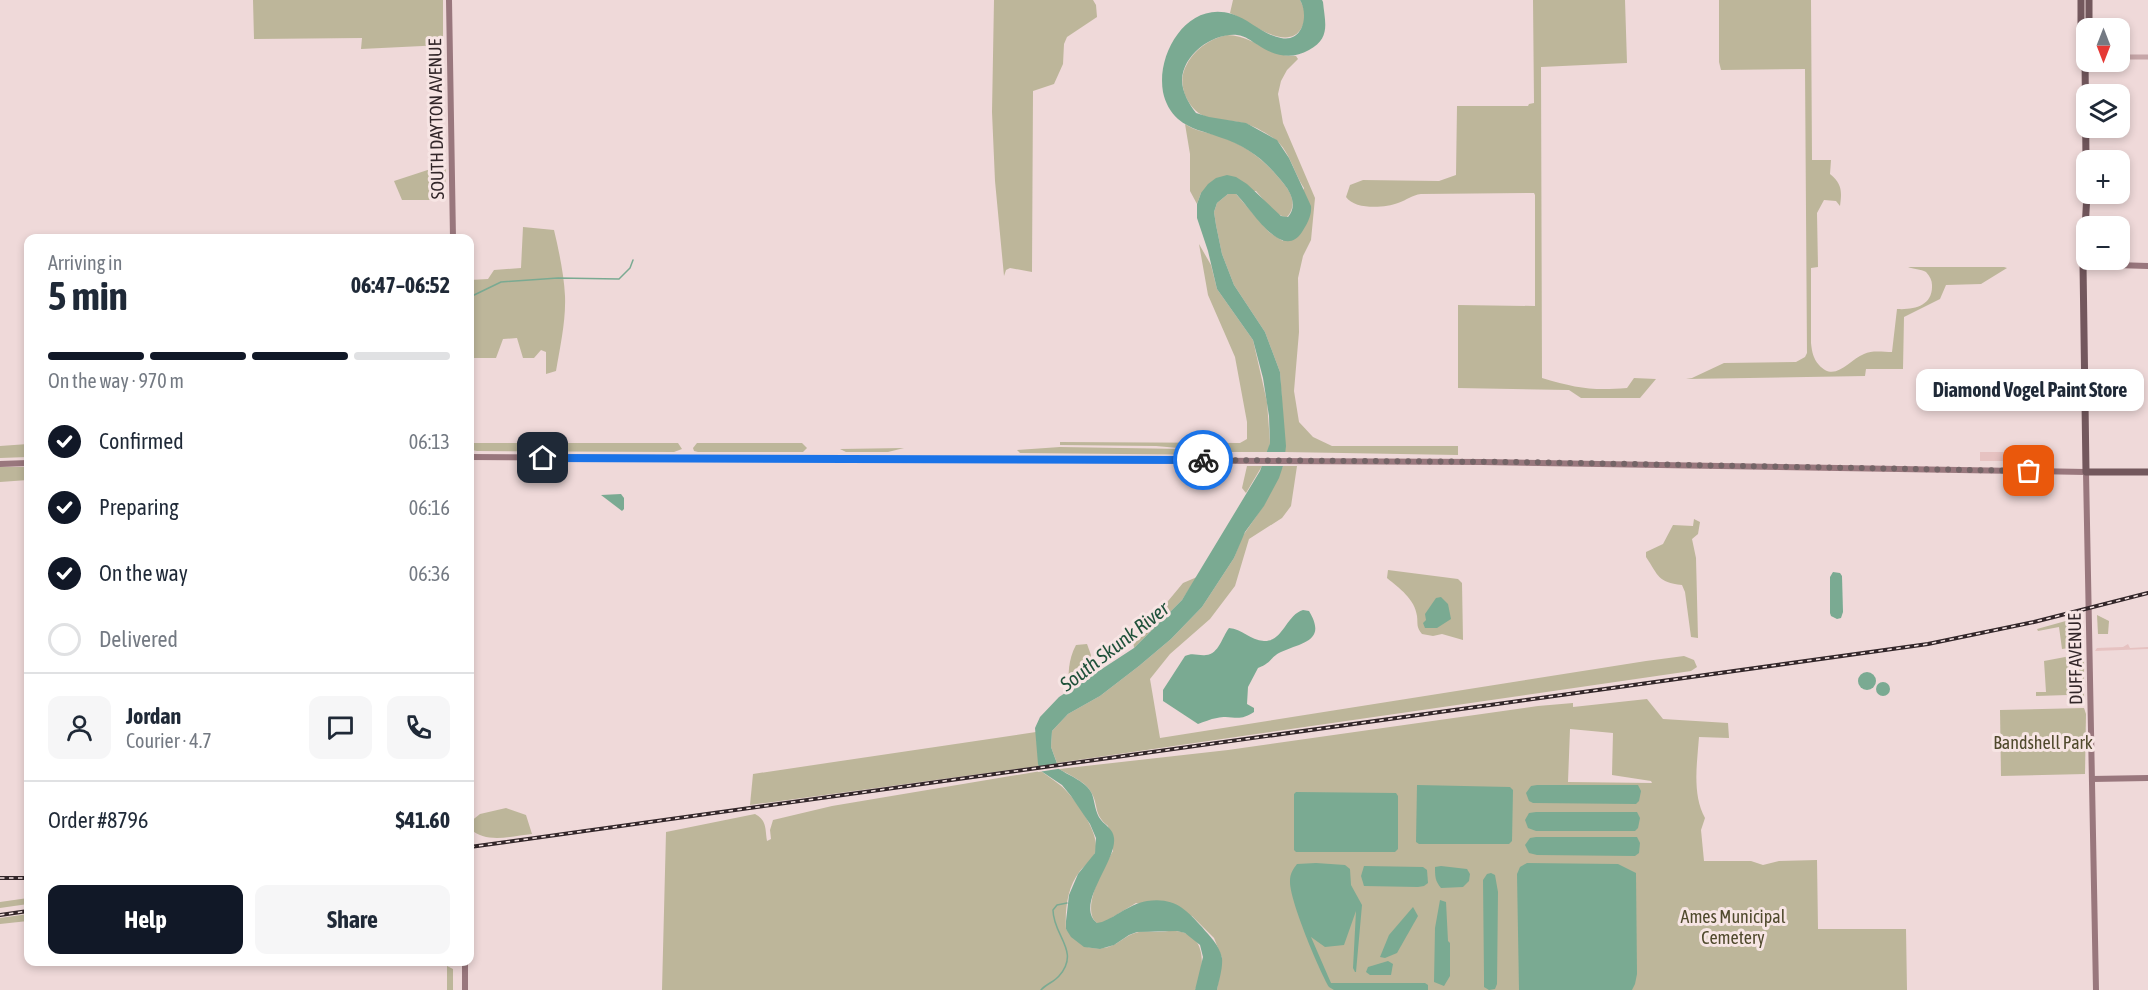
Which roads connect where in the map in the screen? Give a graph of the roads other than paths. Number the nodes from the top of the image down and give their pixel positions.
1 (450, 0) edge
2 (2081, 0) edge
3 (2089, 0) edge
4 (2081, 18) edge
5 (2089, 18) edge
6 (2130, 57) edge
7 (2148, 57) edge
8 (2086, 72) edge
9 (2086, 150) edge
10 (453, 234) edge
11 (2130, 266) edge
12 (2148, 267) edge
13 (2083, 270) edge
14 (474, 457) edge
15 (24, 463) edge
16 (0, 464) edge
17 (2086, 472) junction
18 (2148, 472) edge
19 (2148, 778) edge
20 (2092, 779) junction
21 (465, 966) edge
22 (465, 990) edge
23 (2096, 990) edge

1 - 10 main road, SOUTH DAYTON AVENUE
2 - 4 main road
3 - 5 main road
6 - 7 street
8 - 9 main road
11 - 12 main road
13 - 17 main road
14 - 17 main road
15 - 16 main road
17 - 18 main road
17 - 20 main road, DUFF AVENUE
19 - 20 main road
20 - 23 main road, DUFF AVENUE
21 - 22 main road

